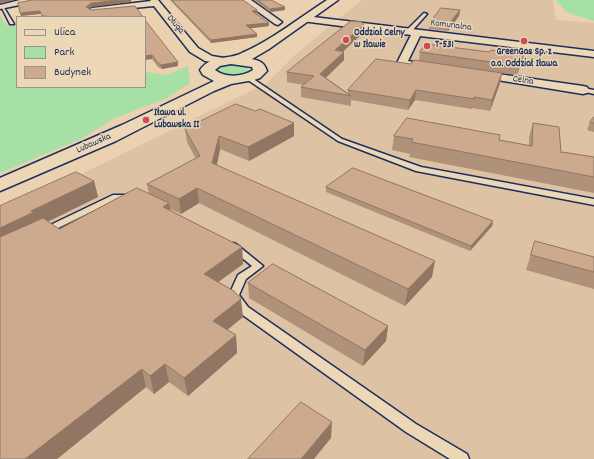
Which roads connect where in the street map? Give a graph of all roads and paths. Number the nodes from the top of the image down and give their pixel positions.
1 (31, 0) edge
2 (246, 0) edge
3 (333, 0) edge
4 (340, 0) edge
5 (155, 2) edge
6 (3, 5) edge
7 (92, 10) edge
8 (425, 14) dead end
9 (309, 19) junction
10 (278, 22) dead end
11 (12, 23) dead end
12 (413, 32) junction
13 (194, 50) junction
14 (594, 54) edge
15 (231, 61) junction
16 (254, 63) junction
17 (433, 68) edge
18 (209, 71) junction
19 (465, 72) edge
20 (247, 77) junction
21 (231, 79) junction
22 (588, 91) edge
23 (182, 101) junction
24 (1, 184) edge
25 (146, 201) edge
26 (594, 202) edge
27 (33, 237) edge
28 (223, 240) edge
29 (462, 459) edge

1 - 6 street
2 - 10 street
3 - 9 main road
4 - 9 main road
5 - 7 street
5 - 13 street, Długa
6 - 11 lane
8 - 12 lane
9 - 12 street, Komunalna
9 - 15 main road
9 - 16 main road
12 - 14 street, Komunalna
12 - 17 street
13 - 15 street, Długa
13 - 18 street, Długa
15 - 16 main road
15 - 18 main road
16 - 20 main road
18 - 21 main road
18 - 23 main road, Lubawska
19 - 22 street, Celna
20 - 21 main road
20 - 26 lane
21 - 23 main road, Lubawska
23 - 24 main road, Lubawska
25 - 27 lane
28 - 29 lane

